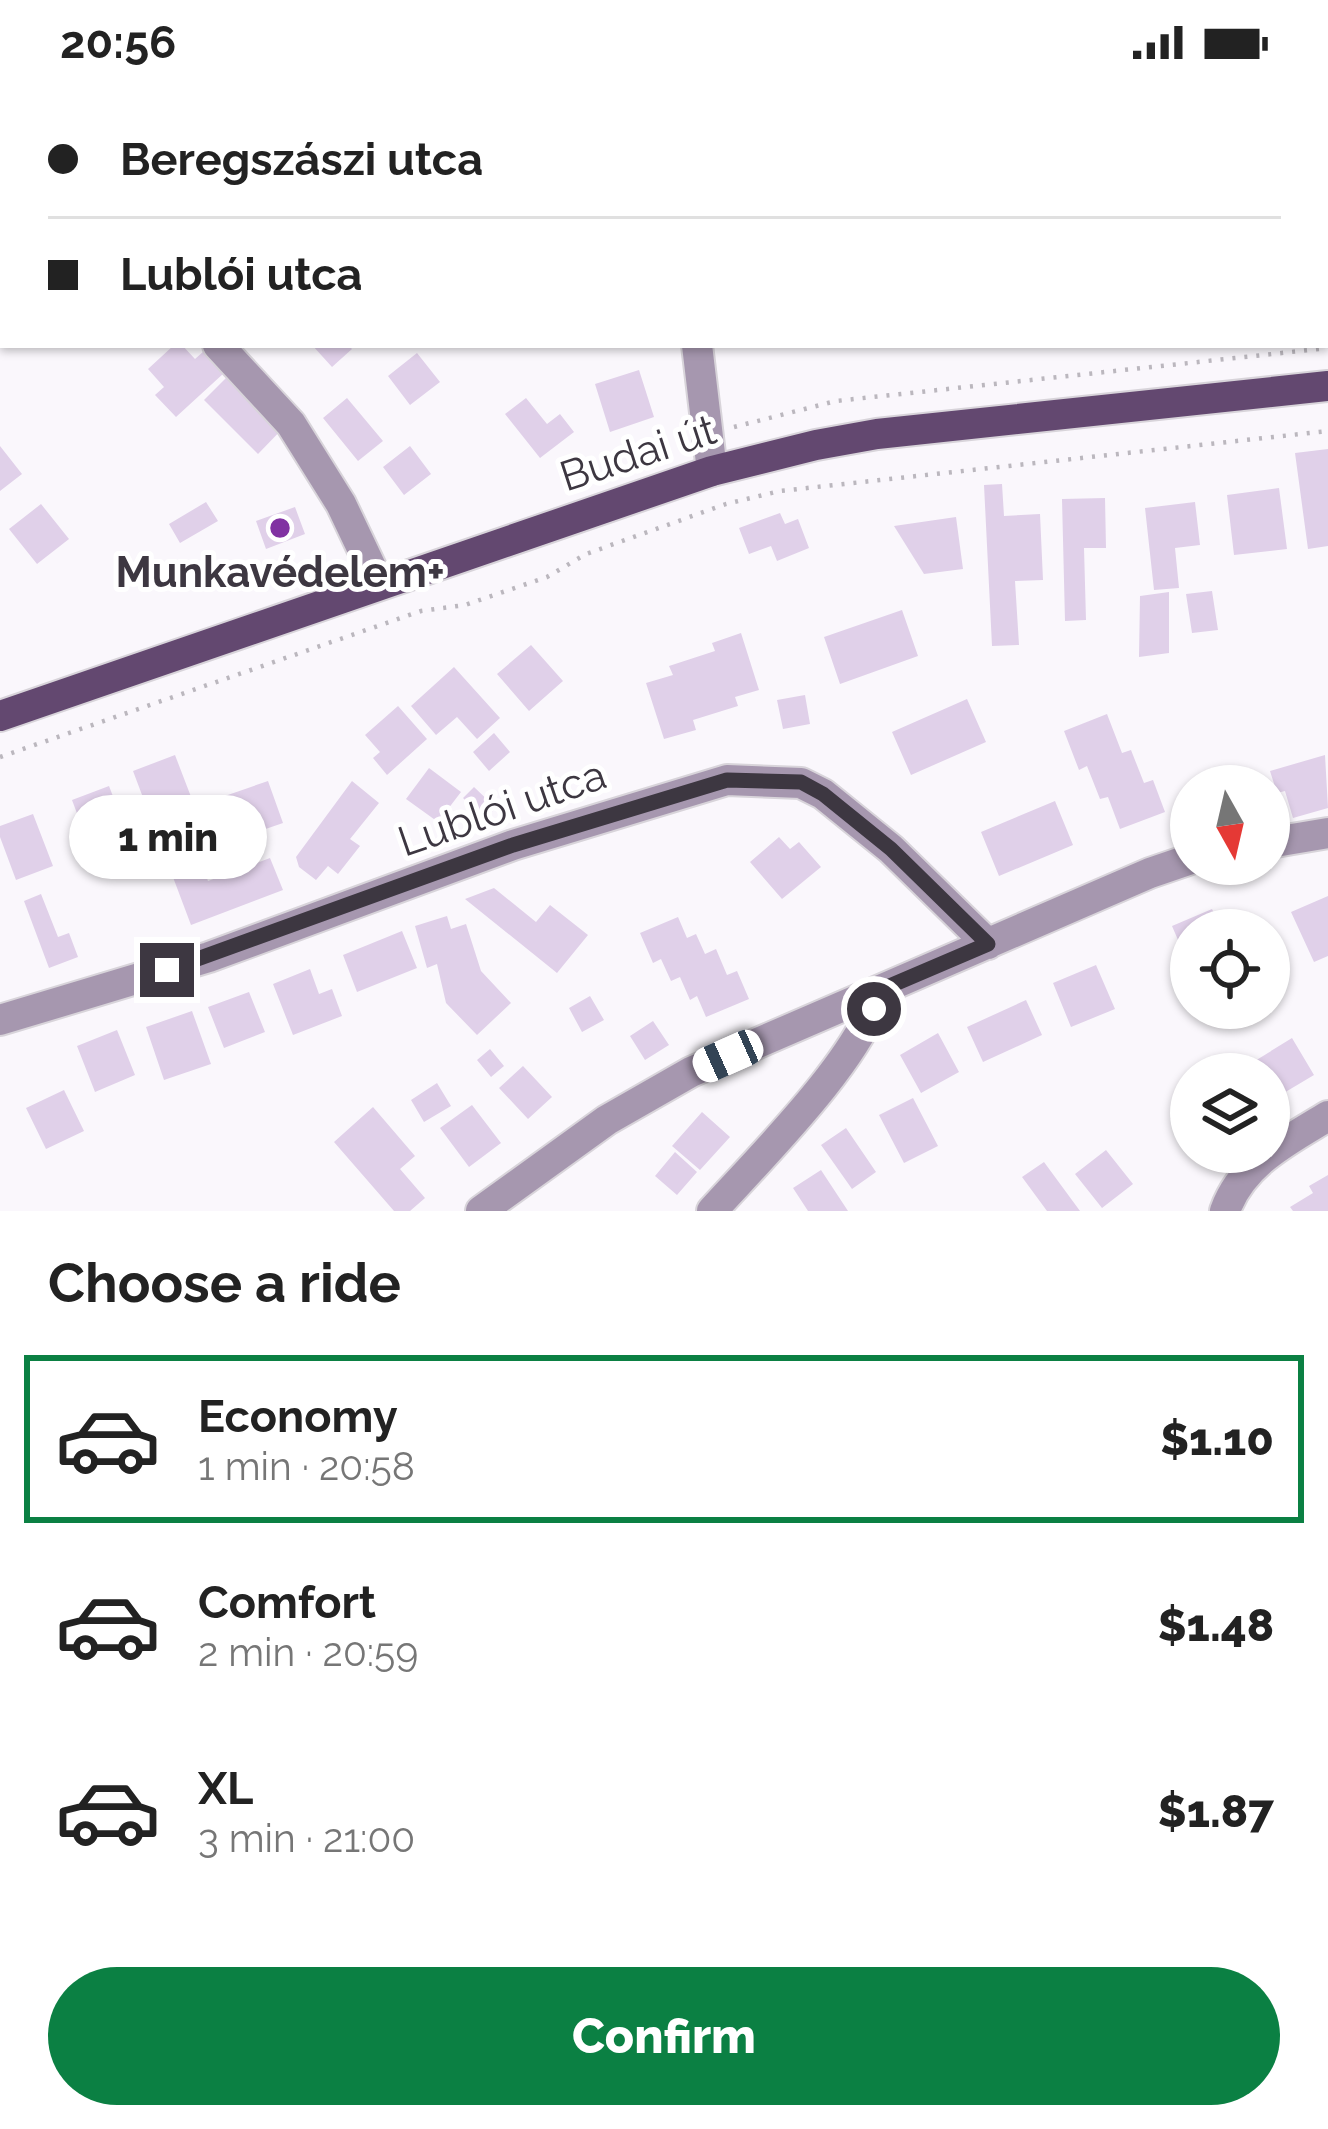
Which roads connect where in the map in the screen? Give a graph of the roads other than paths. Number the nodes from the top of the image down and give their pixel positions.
1 (221, 348) edge
2 (697, 348) edge
3 (1328, 386) edge
4 (712, 471) junction
5 (379, 584) junction
6 (0, 716) edge
7 (1328, 833) edge
8 (1290, 839) edge
9 (1170, 866) edge
10 (988, 944) junction
11 (878, 991) junction
12 (0, 1020) edge
13 (1328, 1116) edge
14 (481, 1211) edge
15 (712, 1211) edge
16 (1225, 1211) edge

1 - 5 street
2 - 4 street
3 - 4 main road, Budai út
4 - 5 main road, Budai út
5 - 6 main road, Budai út
7 - 8 street
9 - 10 street
10 - 11 street
10 - 12 street, Lublói utca
11 - 14 street
11 - 15 street
13 - 16 street

